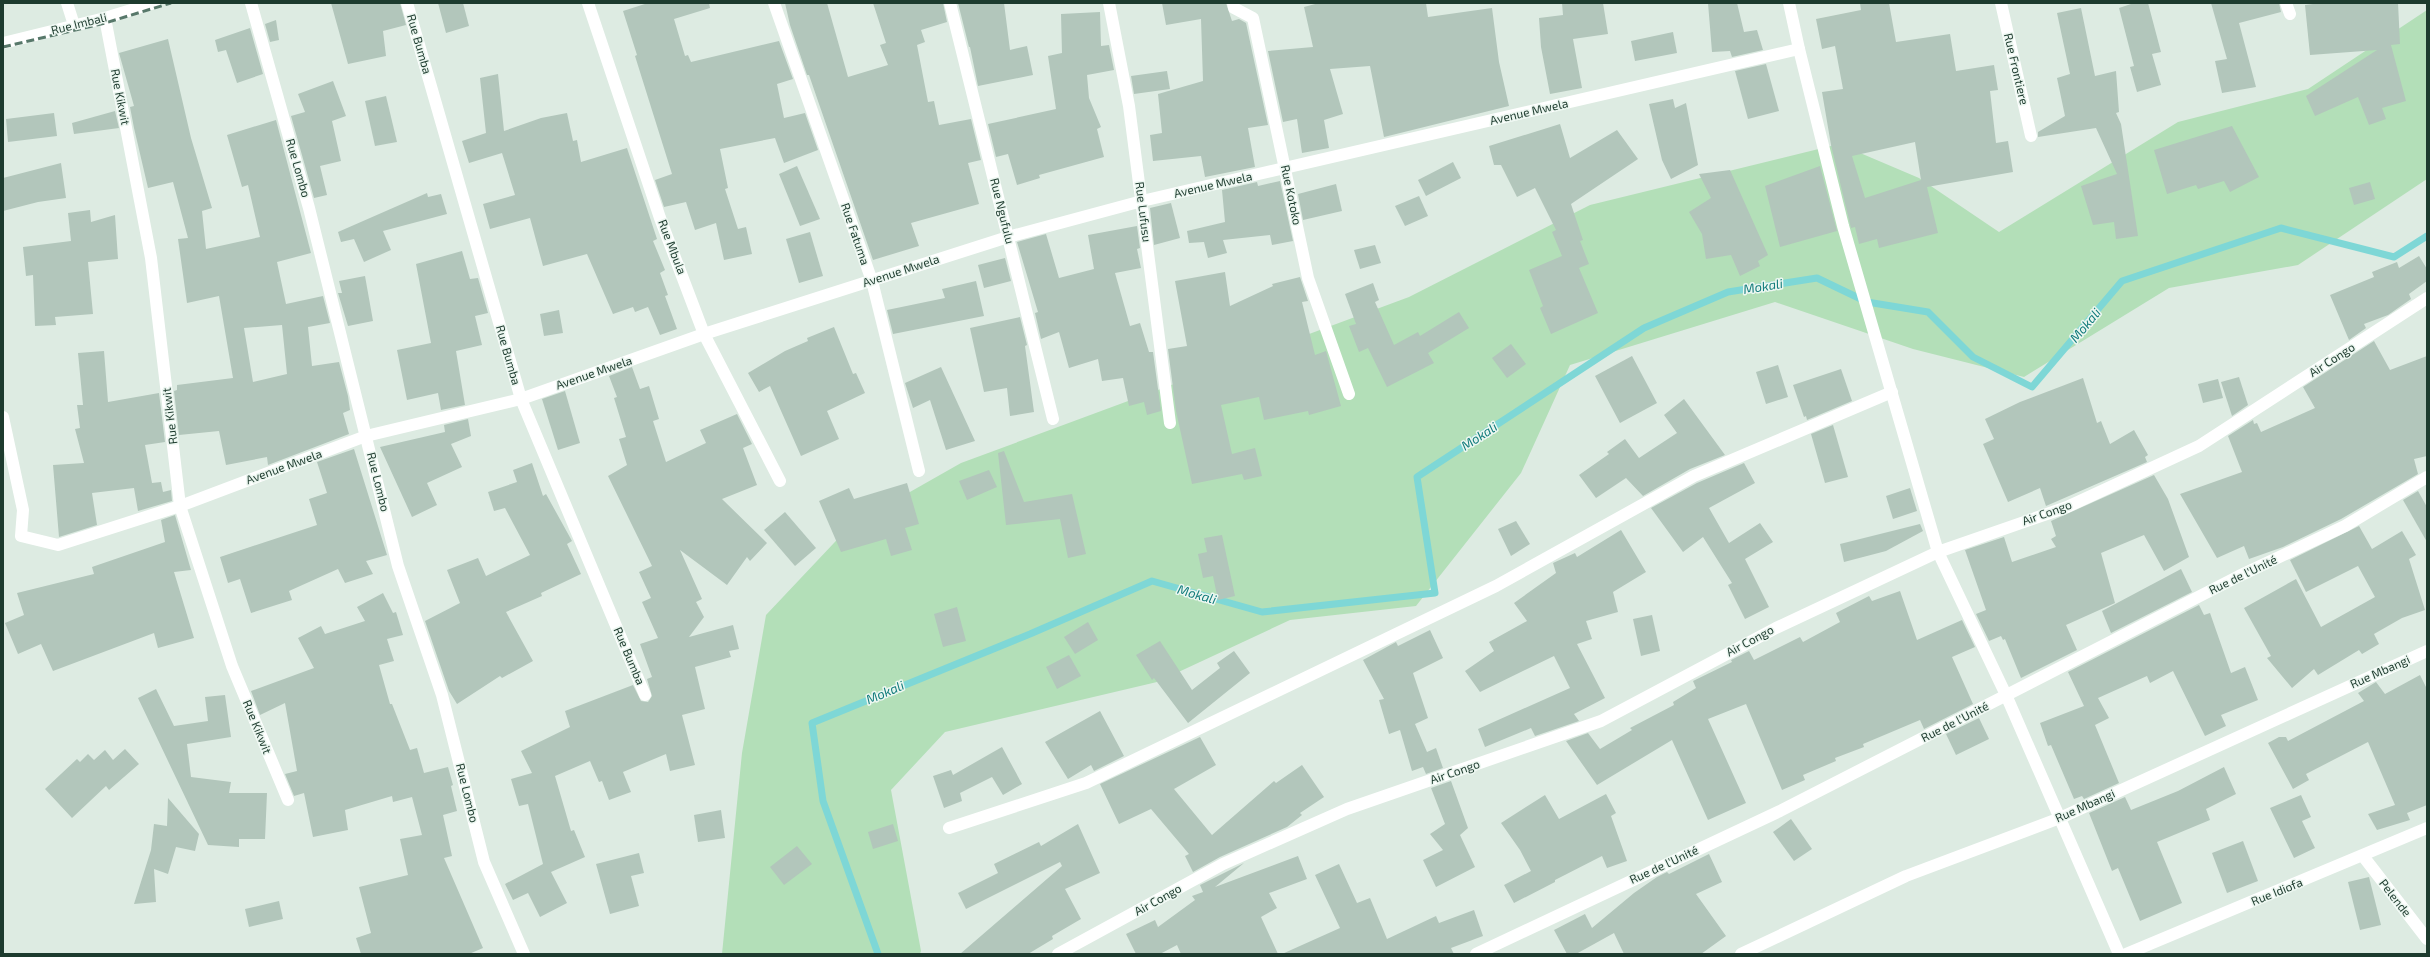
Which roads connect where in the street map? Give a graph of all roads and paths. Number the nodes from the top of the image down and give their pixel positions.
1 (67, 3) edge
2 (154, 3) edge
3 (251, 3) edge
4 (407, 3) edge
5 (588, 3) edge
6 (774, 3) edge
7 (950, 3) edge
8 (1109, 3) edge
9 (1233, 3) edge
10 (1790, 3) edge
11 (2001, 3) edge
12 (105, 18) junction
13 (74, 25) junction
14 (3, 43) edge
15 (1799, 49) junction
16 (2031, 136) dead end
17 (1285, 169) junction
18 (1142, 201) junction
19 (1008, 237) junction
20 (872, 281) junction
21 (2427, 298) edge
22 (704, 334) junction
23 (1892, 392) junction
24 (1349, 394) dead end
25 (521, 399) junction
26 (3, 417) edge
27 (1053, 419) dead end
28 (1170, 423) dead end
29 (366, 436) junction
30 (919, 471) dead end
31 (2427, 477) edge
32 (780, 481) dead end
33 (180, 506) junction
34 (1938, 552) junction
35 (2427, 651) edge
36 (645, 695) dead end
37 (2006, 696) junction
38 (288, 800) dead end
39 (2060, 818) junction
40 (949, 828) dead end
41 (2427, 828) edge
42 (2363, 856) junction
43 (2427, 939) edge
44 (524, 954) edge
45 (1058, 954) edge
46 (1476, 954) edge
47 (1741, 954) edge
48 (2119, 954) edge
49 (2126, 954) edge

1 - 13 street
2 - 12 street, Rue Imbali
3 - 29 street, Rue Lombo
4 - 25 street, Rue Bumba
5 - 22 street, Rue Mbula
6 - 20 street, Rue Fatuma
7 - 19 street, Rue Ngufulu
8 - 18 street, Rue Lufusu
9 - 17 street, Rue Kotoko
10 - 15 street
11 - 16 street, Rue Frontiere
12 - 13 street, Rue Imbali
12 - 33 street, Rue Kikwit
13 - 14 street, Rue Imbali
15 - 17 street, Avenue Mwela
15 - 23 street
17 - 18 street, Avenue Mwela
17 - 24 street, Rue Kotoko
18 - 19 street, Avenue Mwela
18 - 28 street, Rue Lufusu
19 - 20 street, Avenue Mwela
19 - 27 street, Rue Ngufulu
20 - 22 street, Avenue Mwela
20 - 30 street, Rue Fatuma
21 - 34 street, Air Congo
22 - 25 street, Avenue Mwela
22 - 32 street, Rue Mbula
23 - 34 street
23 - 40 street
25 - 29 street, Avenue Mwela
25 - 36 street, Rue Bumba
26 - 33 street, Avenue Mwela
29 - 33 street, Avenue Mwela
29 - 44 street, Rue Lombo
31 - 37 street, Rue de l'Unité
33 - 38 street, Rue Kikwit
34 - 37 street
34 - 45 street, Air Congo
35 - 39 street, Rue Mbangi
37 - 39 street
37 - 46 street, Rue de l'Unité
39 - 47 street, Rue Mbangi
39 - 48 street
41 - 42 street, Rue Idiofa
42 - 43 street, Pelende
42 - 49 street, Rue Idiofa

